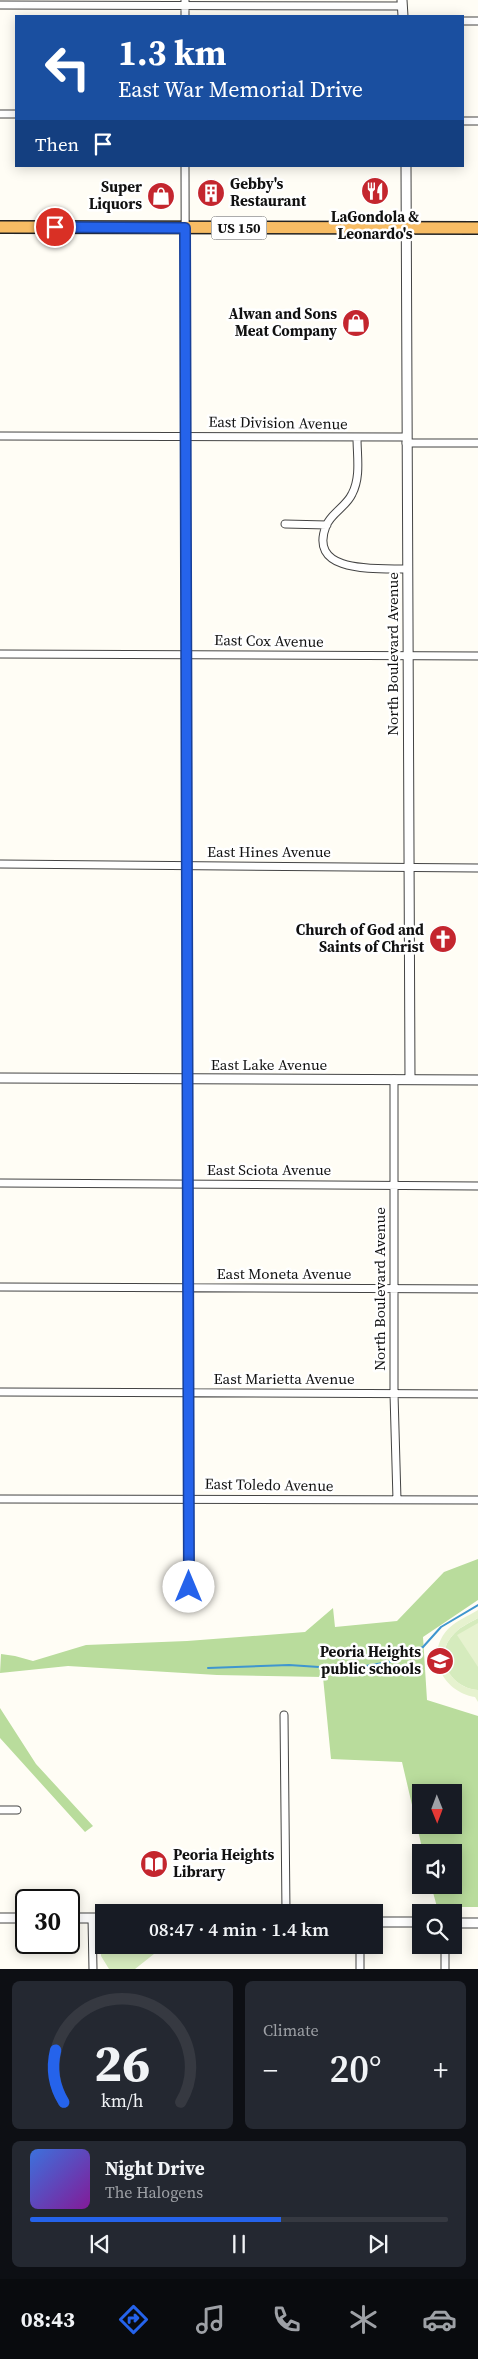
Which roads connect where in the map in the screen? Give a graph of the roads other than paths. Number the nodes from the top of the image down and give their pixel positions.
1 (185, 3) edge
2 (402, 3) edge
3 (0, 5) edge
4 (464, 21) edge
5 (478, 21) edge
6 (0, 114) edge
7 (15, 114) edge
8 (464, 121) edge
9 (478, 121) edge
10 (185, 167) edge
11 (406, 167) edge
12 (0, 227) edge
13 (185, 228) junction
14 (405, 228) junction
15 (478, 228) edge
16 (0, 436) edge
17 (185, 436) junction
18 (357, 438) junction
19 (406, 440) junction
20 (478, 443) edge
21 (285, 524) dead end
22 (326, 525) junction
23 (406, 568) junction
24 (0, 654) edge
25 (186, 654) junction
26 (406, 656) junction
27 (478, 656) edge
28 (0, 864) edge
29 (186, 865) junction
30 (408, 866) junction
31 (478, 868) edge
32 (0, 1078) edge
33 (186, 1079) junction
34 (394, 1079) junction
35 (410, 1079) junction
36 (478, 1080) edge
37 (0, 1183) edge
38 (187, 1183) junction
39 (394, 1184) junction
40 (478, 1186) edge
41 (0, 1287) edge
42 (188, 1288) junction
43 (394, 1288) junction
44 (478, 1289) edge
45 (0, 1392) edge
46 (188, 1393) junction
47 (394, 1394) junction
48 (478, 1394) edge
49 (188, 1498) junction
50 (0, 1499) edge
51 (397, 1500) junction
52 (478, 1500) edge
53 (189, 1587) dead end
54 (284, 1715) dead end
55 (0, 1810) edge
56 (17, 1810) dead end
57 (286, 1904) edge
58 (0, 1918) edge
59 (15, 1918) edge
60 (80, 1918) edge
61 (92, 1918) joint
62 (383, 1922) edge
63 (412, 1922) edge
64 (462, 1923) edge
65 (478, 1923) edge
66 (360, 1954) edge
67 (445, 1954) edge
68 (93, 1969) edge
69 (360, 1969) edge
70 (445, 1969) edge

1 - 2 street
1 - 3 street
4 - 5 street
6 - 7 street
8 - 9 street
10 - 13 street
11 - 14 street, North Boulevard Avenue
12 - 13 highway, US 150
13 - 14 highway, US 150
13 - 17 street
14 - 15 highway, US 150
14 - 19 street, North Boulevard Avenue
16 - 17 street, East Division Avenue
17 - 18 street, East Division Avenue
17 - 25 street
18 - 19 street, East Division Avenue
18 - 22 street
19 - 20 street, East Division Avenue
19 - 23 street, North Boulevard Avenue
21 - 22 street
22 - 23 street
23 - 26 street, North Boulevard Avenue
24 - 25 street, East Cox Avenue
25 - 26 street, East Cox Avenue
25 - 29 street
26 - 27 street, East Cox Avenue
26 - 30 street, North Boulevard Avenue
28 - 29 street, East Hines Avenue
29 - 30 street, East Hines Avenue
29 - 33 street
30 - 31 street, East Hines Avenue
30 - 35 street, North Boulevard Avenue
32 - 33 street, East Lake Avenue
33 - 34 street, East Lake Avenue
33 - 38 street
34 - 35 street, East Lake Avenue
34 - 39 street, North Boulevard Avenue
35 - 36 street, East Lake Avenue
37 - 38 street, East Sciota Avenue
38 - 39 street, East Sciota Avenue
38 - 42 street
39 - 40 street, East Sciota Avenue
39 - 43 street, North Boulevard Avenue
41 - 42 street, East Moneta Avenue
42 - 43 street, East Moneta Avenue
42 - 46 street
43 - 44 street, East Moneta Avenue
43 - 47 street, North Boulevard Avenue
45 - 46 street, East Marietta Avenue
46 - 47 street, East Marietta Avenue
46 - 49 street
47 - 48 street, East Marietta Avenue
47 - 51 street, North Boulevard Avenue
49 - 50 street, East Toledo Avenue
49 - 51 street, East Toledo Avenue
49 - 53 street
51 - 52 street, East Toledo Avenue
54 - 57 street
55 - 56 street
58 - 59 street
60 - 61 street
61 - 68 street
62 - 63 street
64 - 65 street
66 - 69 street
67 - 70 street

